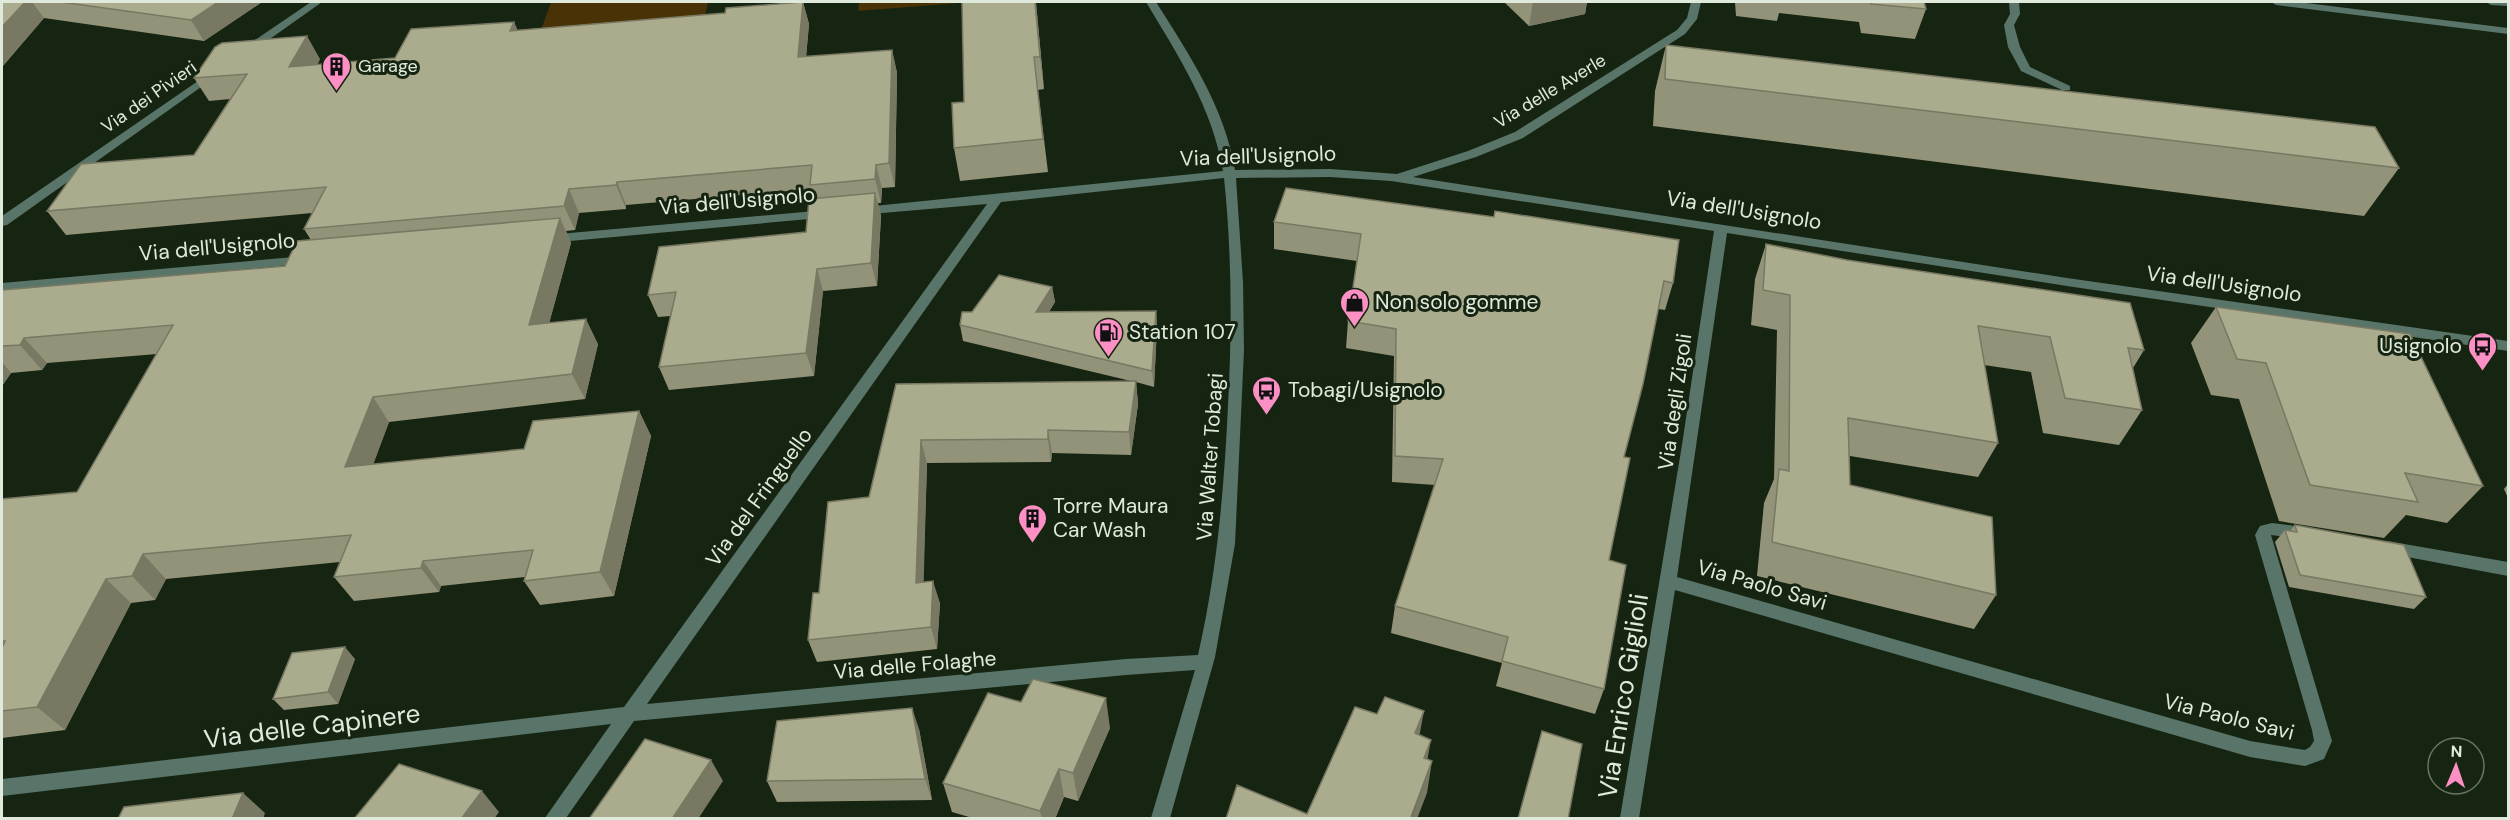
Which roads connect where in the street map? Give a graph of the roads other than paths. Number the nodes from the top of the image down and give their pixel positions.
1 (317, 2) edge
2 (1151, 2) edge
3 (1696, 2) edge
4 (2014, 2) edge
5 (2276, 2) edge
6 (2491, 2) edge
7 (2508, 3) edge
8 (2508, 31) edge
9 (2066, 88) dead end
10 (1229, 174) junction
11 (1398, 178) junction
12 (998, 199) junction
13 (2, 222) edge
14 (1721, 228) junction
15 (535, 240) edge
16 (322, 259) edge
17 (2, 287) edge
18 (2508, 346) edge
19 (2332, 538) edge
20 (2368, 544) edge
21 (2508, 569) edge
22 (1668, 581) junction
23 (1204, 662) junction
24 (629, 714) junction
25 (2, 788) edge
26 (555, 819) edge
27 (1161, 819) edge
28 (1629, 819) edge

1 - 13 street, Via dei Pivieri
2 - 10 street, Via Walter Tobagi
3 - 11 street, Via delle Averle
4 - 9 street
5 - 8 street
6 - 7 street
10 - 11 street, Via dell'Usignolo
10 - 12 street, Via dell'Usignolo
10 - 23 street, Via Walter Tobagi
11 - 14 street, Via dell'Usignolo
12 - 15 street, Via dell'Usignolo
12 - 24 street, Via del Fringuello
14 - 18 street, Via dell'Usignolo
14 - 22 street, Via degli Zigoli
16 - 17 street, Via dell'Usignolo
19 - 22 street, Via Paolo Savi
20 - 21 street
22 - 28 street, Via Enrico Giglioli
23 - 24 street, Via delle Folaghe
23 - 27 street, Via Walter Tobagi
24 - 25 street, Via delle Capinere
24 - 26 street, Via del Fringuello

